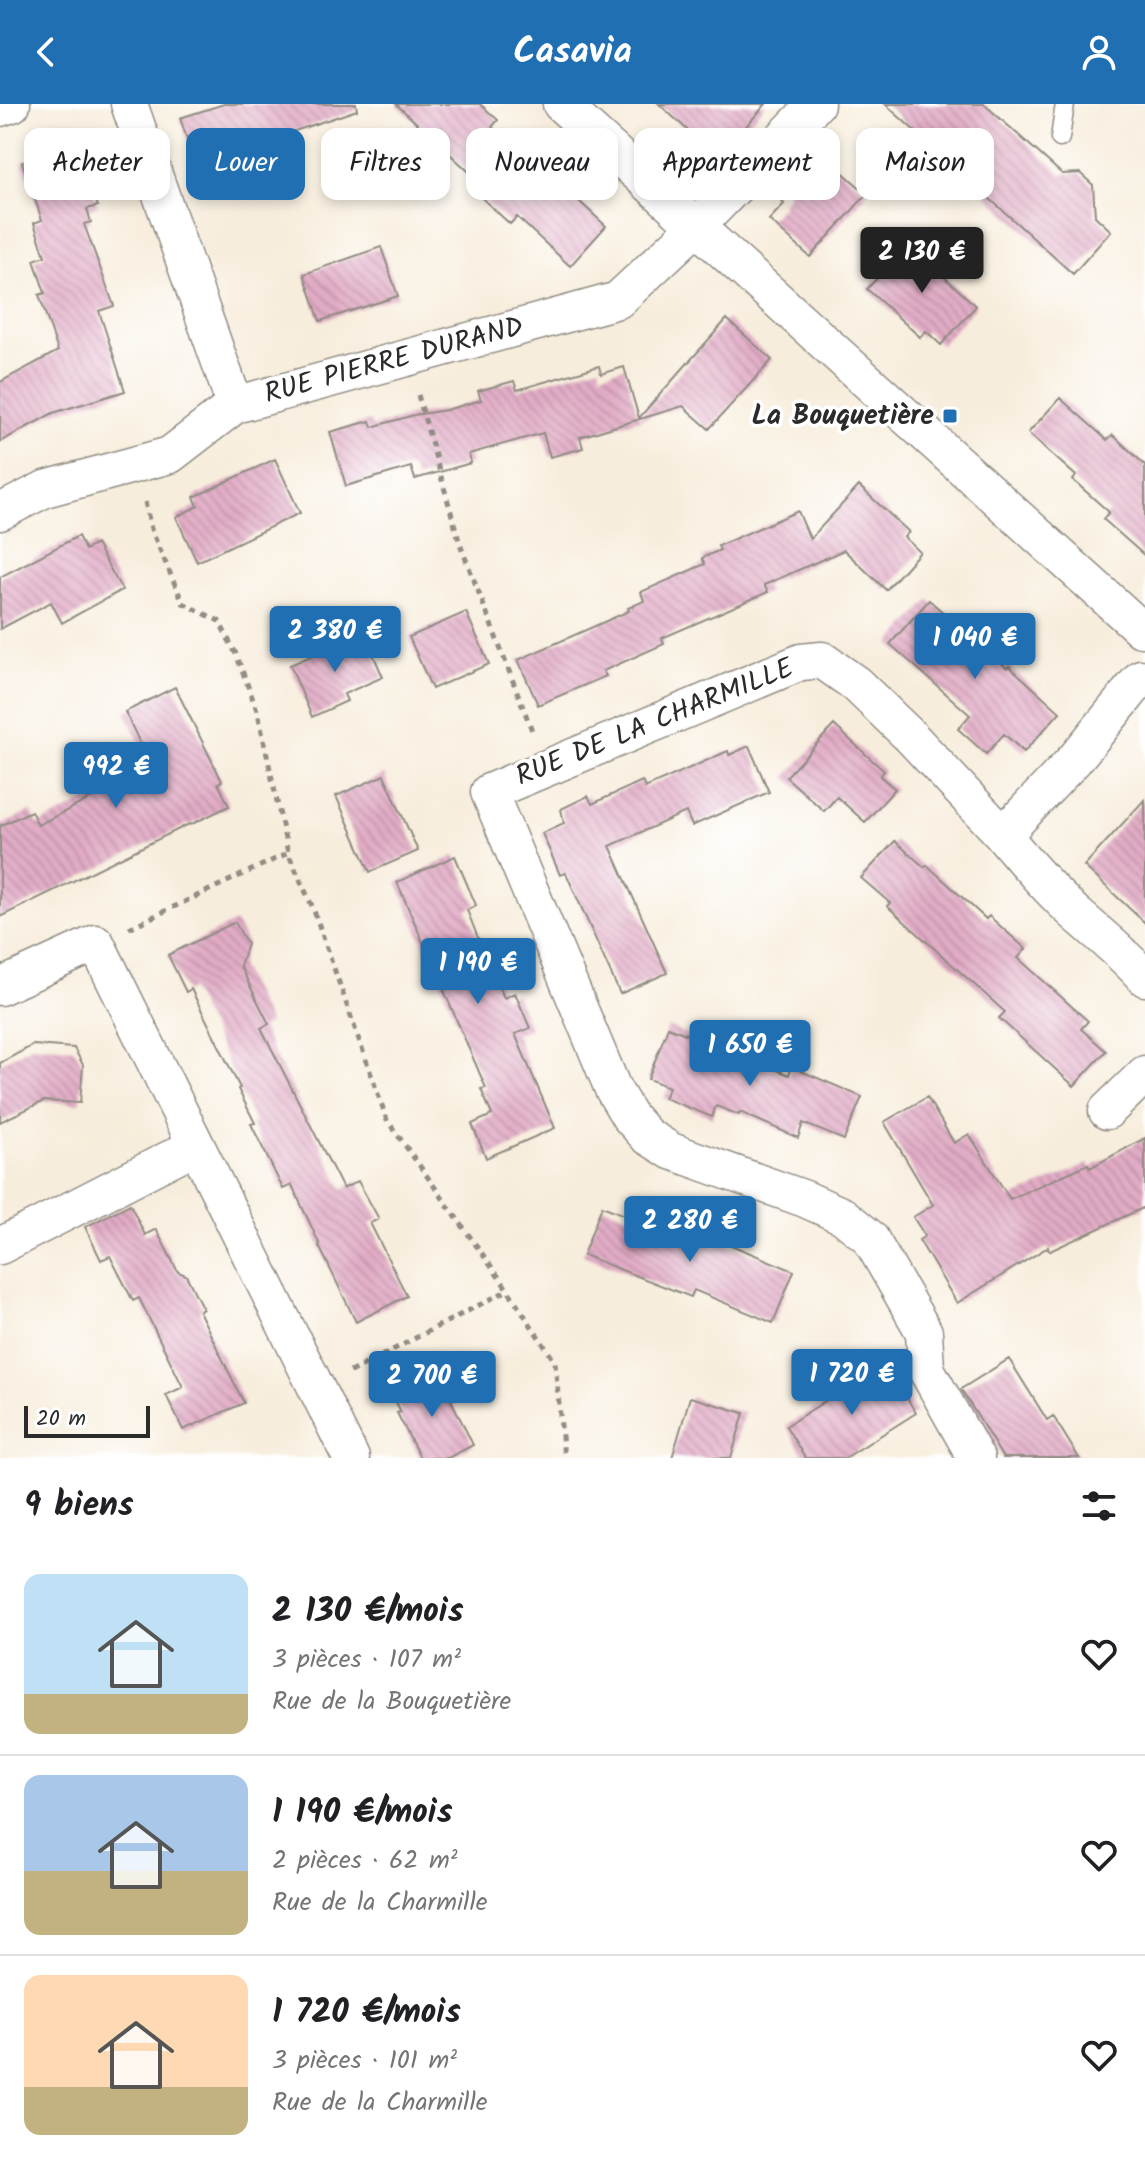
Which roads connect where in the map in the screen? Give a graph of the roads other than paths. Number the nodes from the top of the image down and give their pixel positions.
1 (12, 104) edge
2 (129, 104) edge
3 (561, 104) edge
4 (816, 104) edge
5 (1065, 104) edge
6 (0, 108) edge
7 (1060, 138) dead end
8 (696, 227) junction
9 (235, 405) junction
10 (0, 512) edge
11 (1143, 627) edge
12 (1143, 680) edge
13 (1003, 835) junction
14 (1145, 978) edge
15 (0, 987) edge
16 (1145, 1074) edge
17 (1107, 1111) dead end
18 (195, 1146) junction
19 (0, 1246) edge
20 (351, 1458) edge
21 (976, 1458) edge

1 - 6 street
2 - 9 street, RUE PIERRE DURAND
3 - 8 street
4 - 8 street, RUE PIERRE DURAND
5 - 7 lane
8 - 9 street, RUE PIERRE DURAND
8 - 11 street
9 - 10 street
11 - 12 street
12 - 13 street
13 - 14 street, RUE DE LA CHARMILLE
13 - 21 street, RUE DE LA CHARMILLE
15 - 18 street
16 - 17 street
18 - 19 street
18 - 20 street

